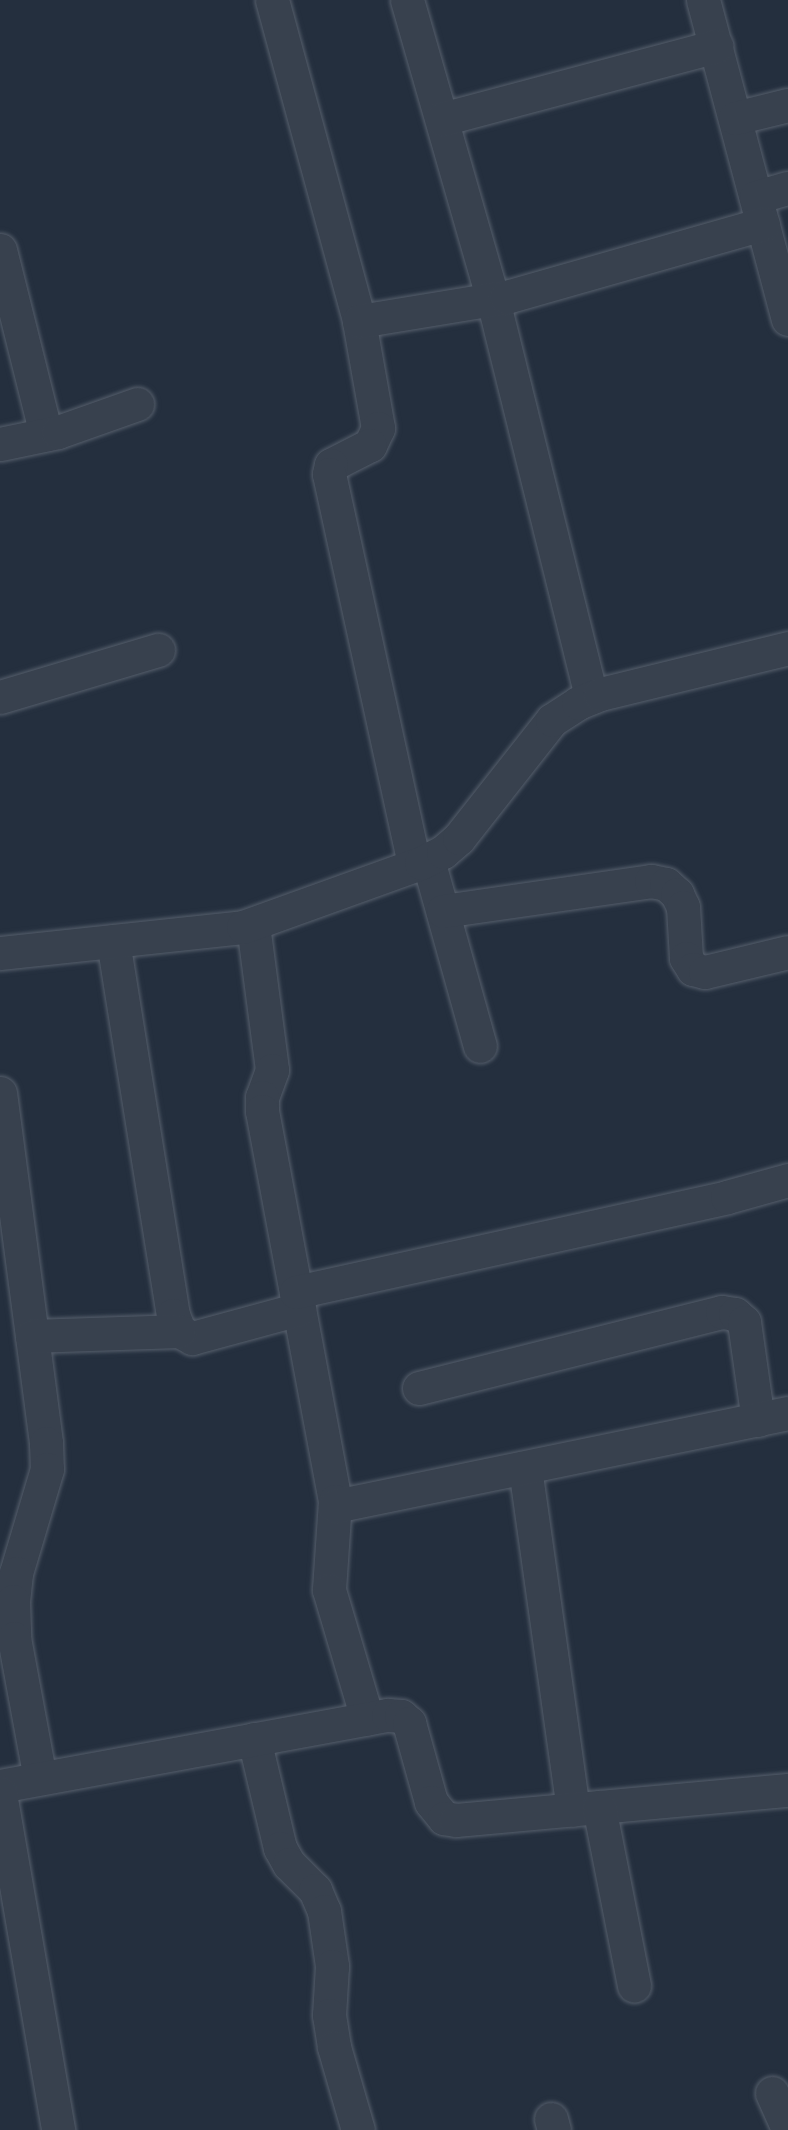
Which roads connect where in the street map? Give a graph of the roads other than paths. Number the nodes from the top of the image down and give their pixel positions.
1 (272, 0) edge
2 (407, 0) edge
3 (704, 0) edge
4 (716, 46) junction
5 (788, 105) edge
6 (735, 118) junction
7 (442, 119) junction
8 (788, 188) edge
9 (759, 210) junction
10 (0, 250) edge
11 (493, 300) junction
12 (788, 318) edge
13 (359, 321) junction
14 (137, 404) dead end
15 (46, 434) junction
16 (0, 443) edge
17 (788, 648) edge
18 (158, 650) dead end
19 (0, 697) edge
20 (591, 697) junction
21 (421, 862) junction
22 (443, 911) junction
23 (253, 925) junction
24 (113, 941) junction
25 (788, 952) edge
26 (0, 953) edge
27 (480, 1046) dead end
28 (0, 1093) edge
29 (788, 1180) edge
30 (298, 1300) junction
31 (179, 1331) junction
32 (32, 1336) junction
33 (419, 1388) dead end
34 (773, 1416) edge
35 (525, 1468) junction
36 (335, 1506) junction
37 (367, 1718) junction
38 (254, 1739) junction
39 (40, 1778) junction
40 (0, 1786) edge
41 (788, 1790) edge
42 (0, 1793) edge
43 (586, 1808) junction
44 (634, 1986) dead end
45 (772, 2092) dead end
46 (788, 2129) edge
47 (58, 2130) edge
48 (358, 2130) edge

1 - 13 street
2 - 7 street
3 - 4 street
4 - 6 street
4 - 7 street
5 - 6 street
6 - 9 street
7 - 11 street
8 - 9 street
9 - 11 street
9 - 12 street
10 - 15 street
11 - 13 street
11 - 20 street
13 - 21 street
14 - 15 street
15 - 16 street
17 - 20 street
18 - 19 street
20 - 21 street
21 - 22 street
21 - 23 street
22 - 25 street
22 - 27 street
23 - 24 street
23 - 30 street
24 - 26 street
24 - 31 street
28 - 32 street
29 - 30 street
30 - 31 street
30 - 36 street
31 - 32 street
32 - 39 street
33 - 34 street
34 - 35 street
35 - 36 street
35 - 43 street
36 - 37 street
37 - 38 street
37 - 43 street
38 - 39 street
38 - 48 street
39 - 40 street
41 - 43 street
42 - 47 street
43 - 44 street
45 - 46 street

